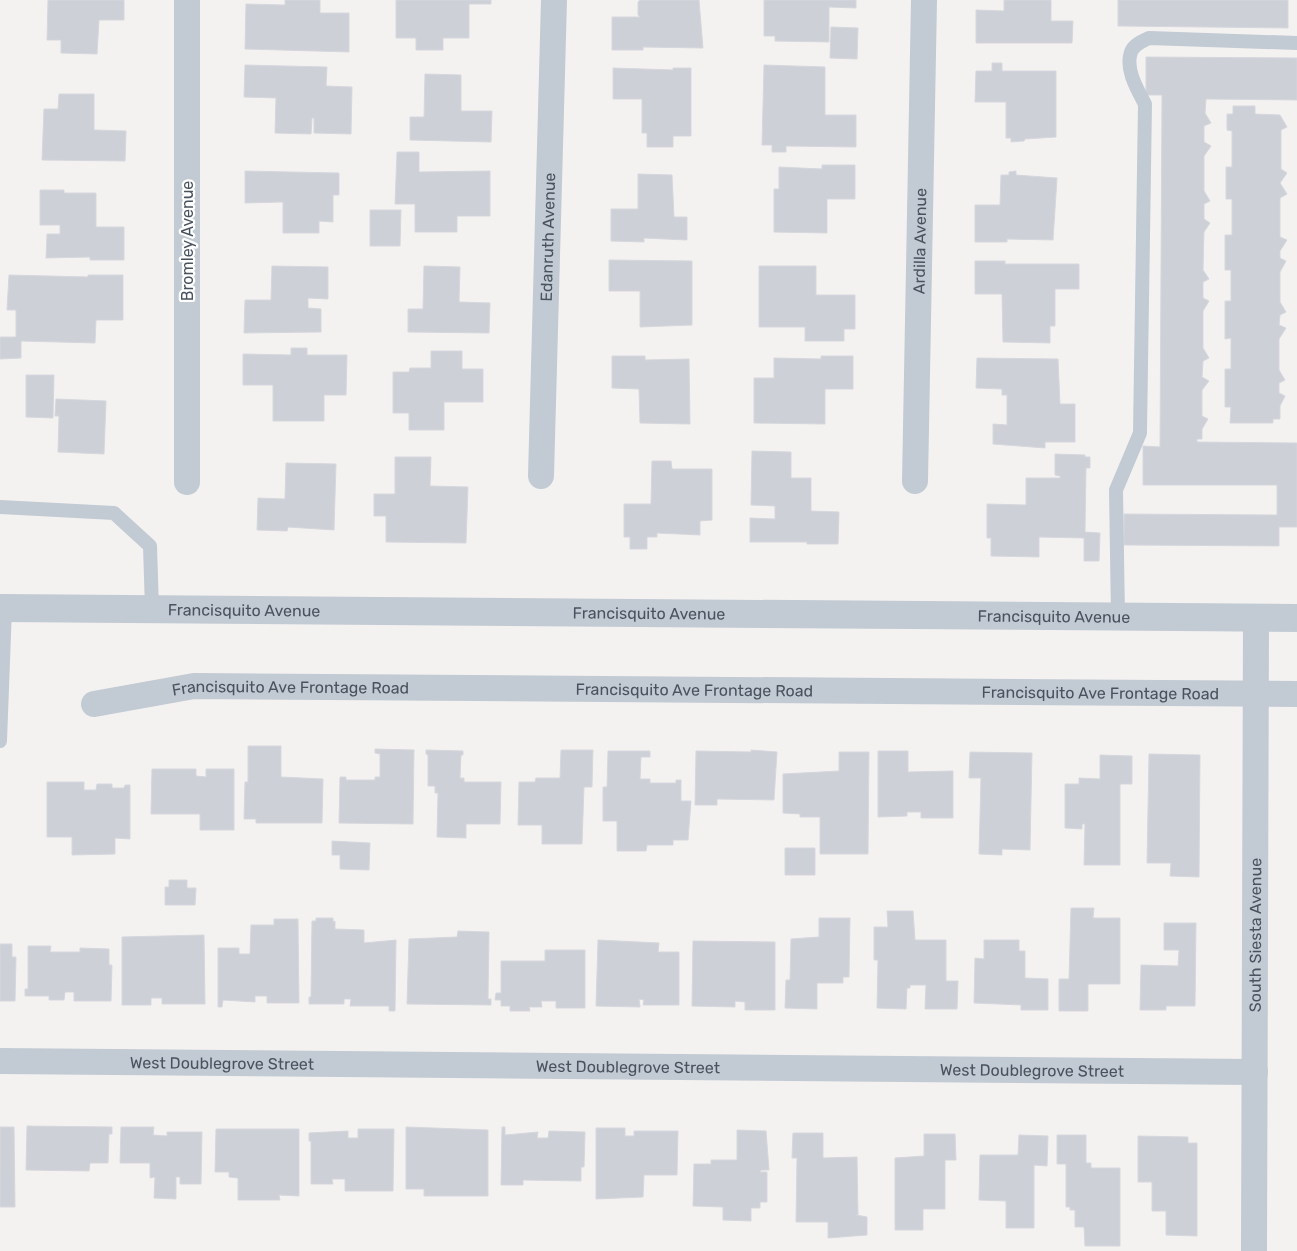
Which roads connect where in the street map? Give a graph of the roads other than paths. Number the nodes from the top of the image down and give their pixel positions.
1 (187, 0) edge
2 (554, 0) edge
3 (924, 0) edge
4 (1297, 43) edge
5 (541, 476) dead end
6 (915, 481) dead end
7 (187, 482) dead end
8 (2, 507) edge
9 (2, 608) edge
10 (152, 609) junction
11 (1118, 617) junction
12 (1256, 618) junction
13 (1297, 618) edge
14 (1256, 693) junction
15 (1297, 694) edge
16 (94, 704) dead end
17 (0, 741) edge
18 (0, 1061) edge
19 (1255, 1072) junction
20 (1254, 1251) edge

1 - 7 street, Bromley Avenue
2 - 5 street, Edanruth Avenue
3 - 6 street, Ardilla Avenue
4 - 11 lane
8 - 10 lane
9 - 10 street, Francisquito Avenue
9 - 17 lane
10 - 11 street, Francisquito Avenue
11 - 12 street, Francisquito Avenue
12 - 13 street, Francisquito Avenue
12 - 14 street, South Siesta Avenue
14 - 15 street, Francisquito Ave Frontage Road
14 - 16 street, Francisquito Ave Frontage Road
14 - 19 street, South Siesta Avenue
18 - 19 street, West Doublegrove Street
19 - 20 street, South Siesta Avenue

